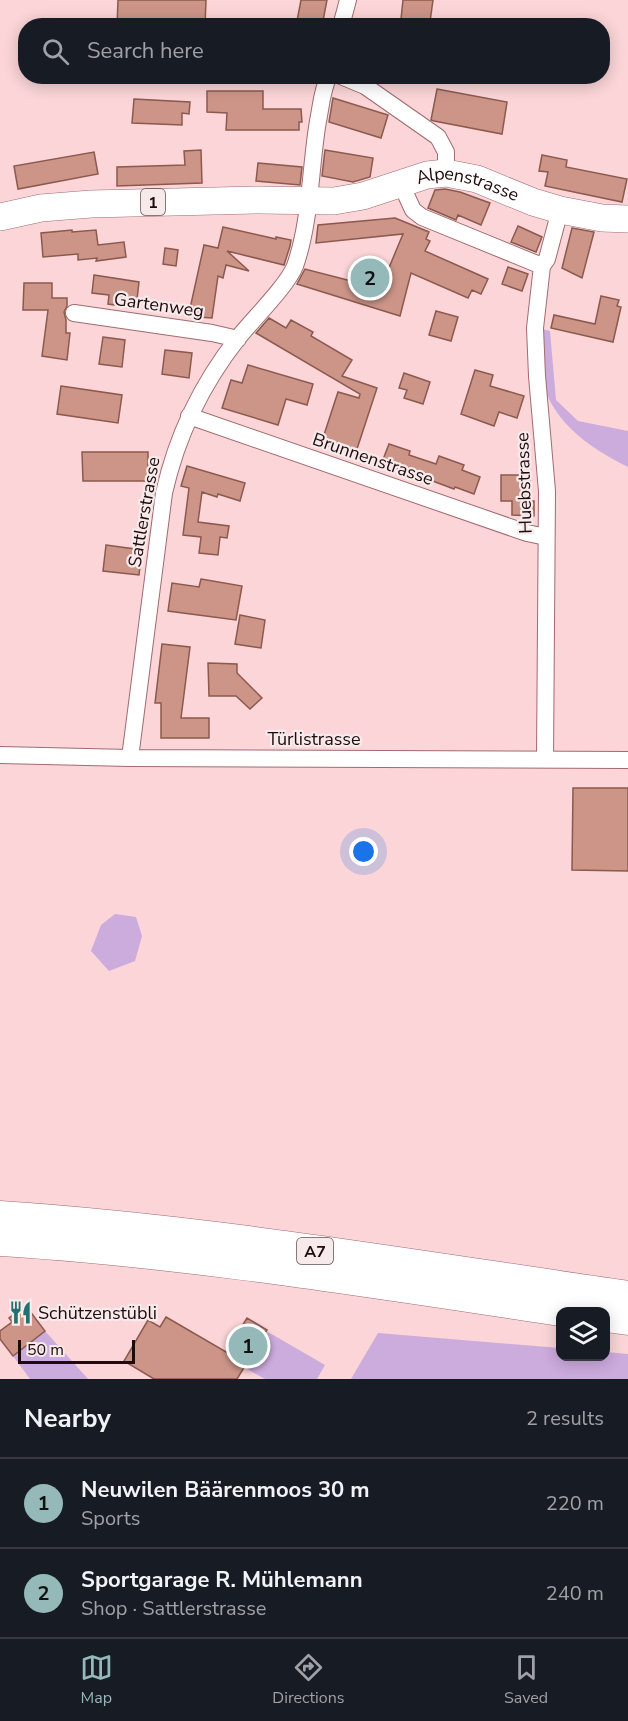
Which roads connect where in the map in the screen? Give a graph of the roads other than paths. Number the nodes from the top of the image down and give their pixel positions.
1 (348, 0) edge
2 (343, 18) edge
3 (327, 84) edge
4 (360, 84) edge
5 (446, 173) junction
6 (401, 184) junction
7 (307, 202) junction
8 (560, 210) junction
9 (0, 217) edge
10 (628, 219) edge
11 (542, 266) junction
12 (74, 313) dead end
13 (238, 339) junction
14 (189, 416) junction
15 (546, 537) junction
16 (0, 755) edge
17 (130, 758) junction
18 (545, 759) junction
19 (628, 760) edge
20 (0, 1218) edge
21 (0, 1240) edge
22 (628, 1297) edge
23 (556, 1308) edge
24 (610, 1317) edge
25 (628, 1319) edge

1 - 2 street
3 - 7 street, Sattlerstrasse
4 - 5 street
5 - 6 main road, Alpenstrasse / 1
5 - 8 main road, Alpenstrasse / 1
6 - 7 main road, Alpenstrasse / 1
6 - 11 street
7 - 9 main road, 1
7 - 13 street, Sattlerstrasse
8 - 10 main road, Alpenstrasse / 1
8 - 11 street, Huebstrasse
11 - 15 street, Huebstrasse
12 - 13 street, Gartenweg
13 - 14 street, Sattlerstrasse
14 - 15 street, Brunnenstrasse
14 - 17 street, Sattlerstrasse
15 - 18 street, Huebstrasse
16 - 17 street, Türlistrasse
17 - 18 street, Türlistrasse
18 - 19 street, Türlistrasse
20 - 22 highway, A7
21 - 23 highway, A7
24 - 25 highway

